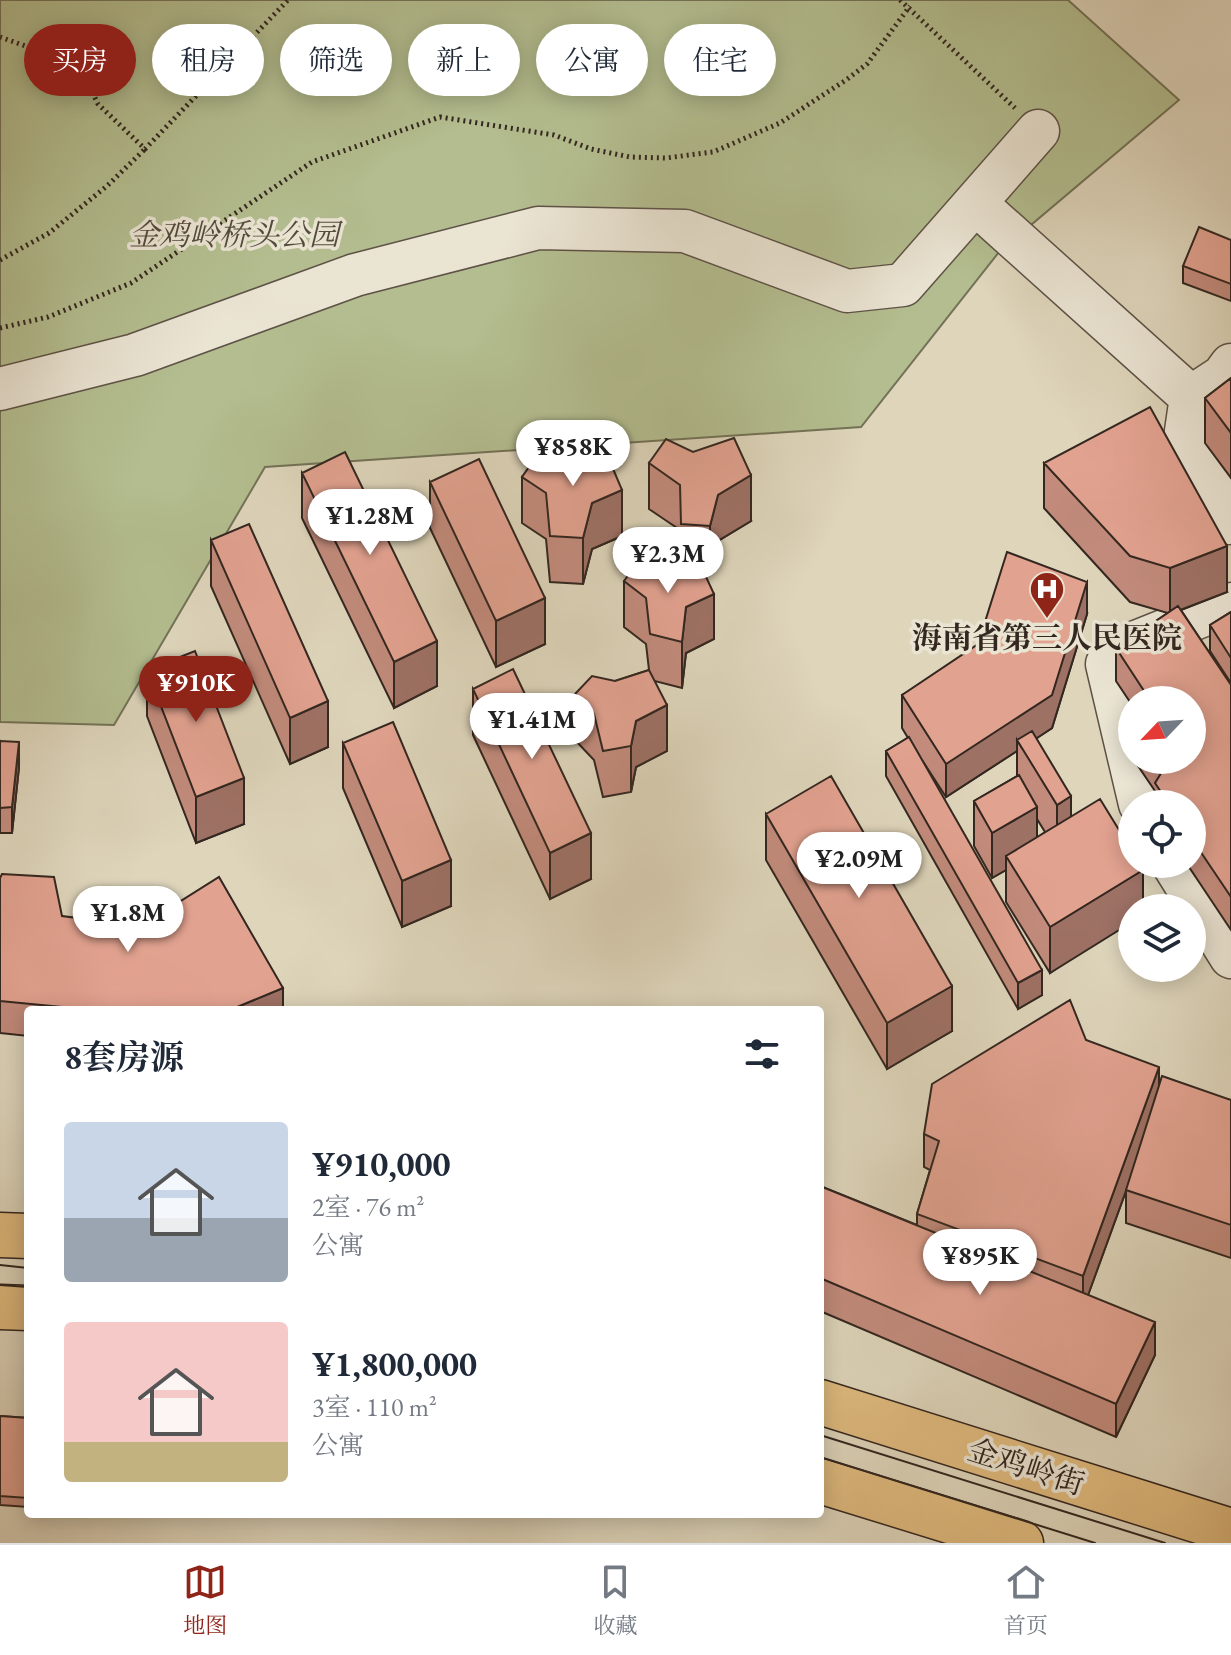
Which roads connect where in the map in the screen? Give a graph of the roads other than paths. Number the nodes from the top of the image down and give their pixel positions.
1 (1038, 131) road end
2 (975, 203) junction
3 (1231, 365) edge
4 (0, 389) edge
5 (1191, 397) junction
6 (1231, 523) edge
7 (1231, 604) edge
8 (1137, 790) edge
9 (1182, 878) edge
10 (1231, 957) edge
11 (0, 1235) edge
12 (24, 1236) edge
13 (0, 1307) edge
14 (24, 1308) edge
15 (824, 1403) edge
16 (824, 1482) edge
17 (1231, 1531) edge
18 (1021, 1543) edge

1 - 2 street
2 - 4 street
2 - 5 street
3 - 5 street
5 - 6 street
7 - 8 street
9 - 10 street
11 - 12 main road
13 - 14 main road
15 - 17 main road, 金鸡岭街
16 - 18 main road

